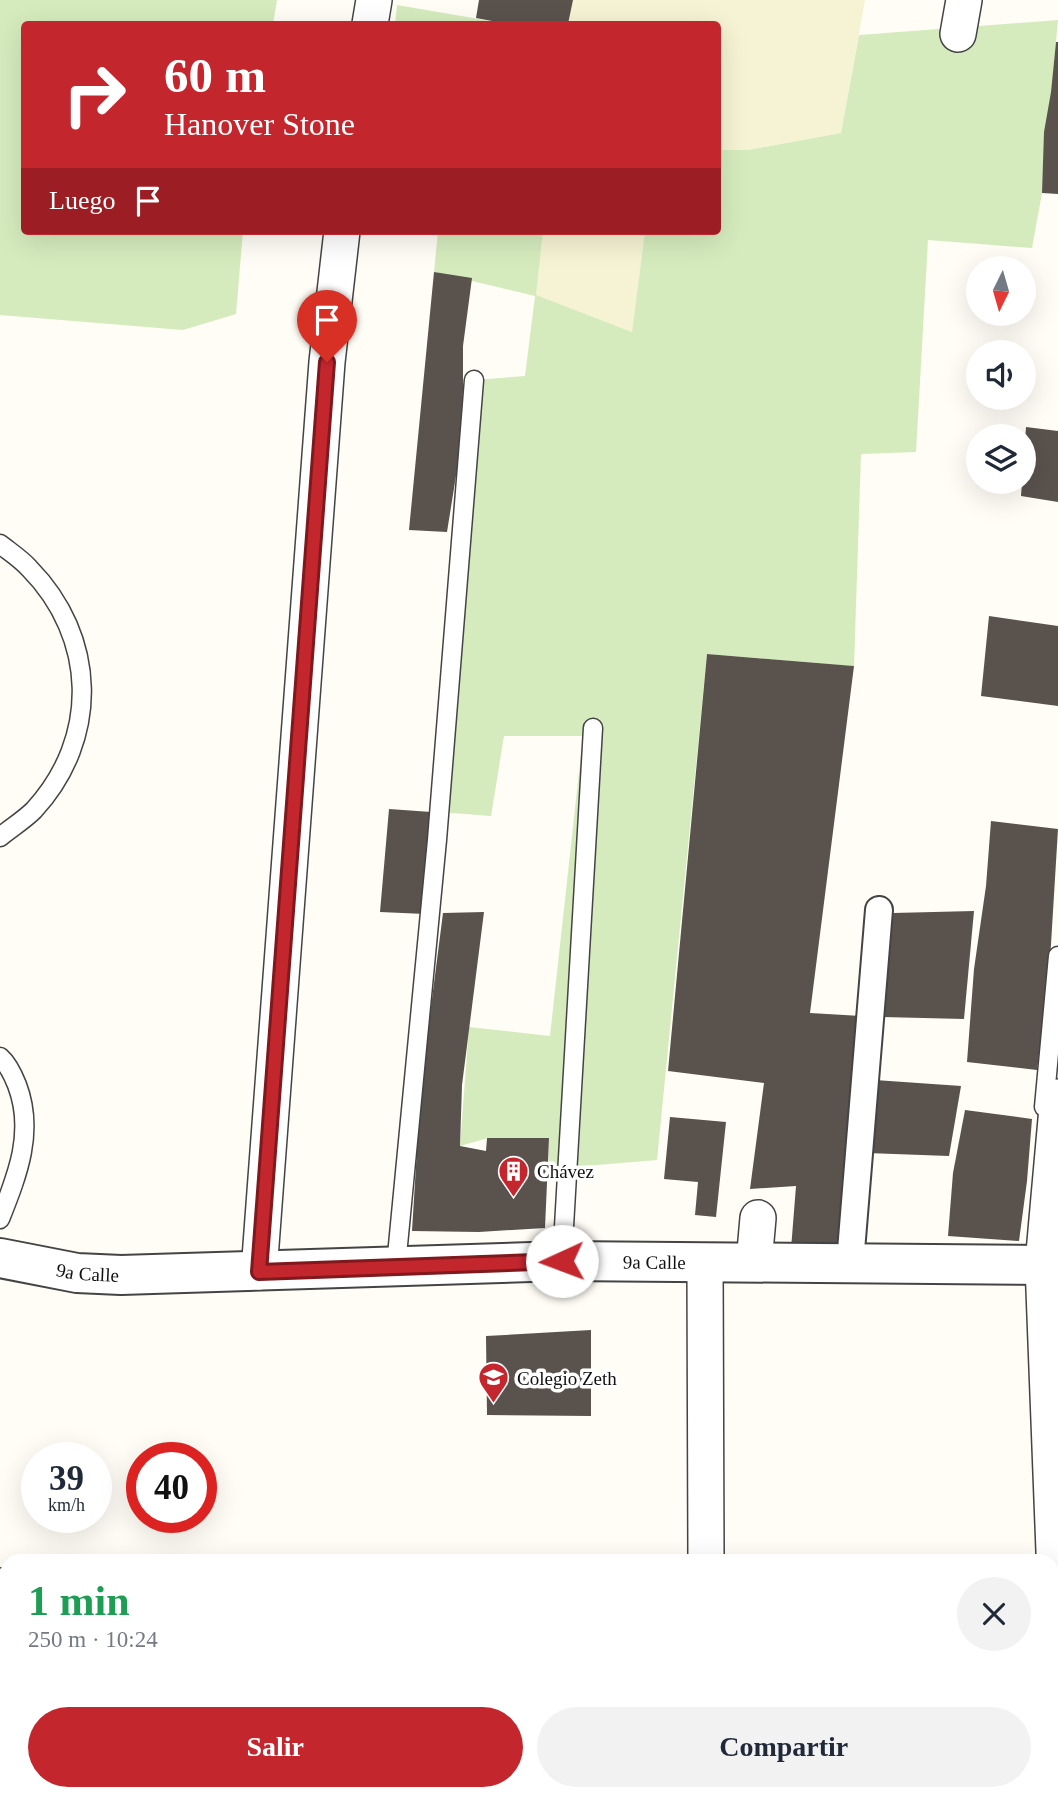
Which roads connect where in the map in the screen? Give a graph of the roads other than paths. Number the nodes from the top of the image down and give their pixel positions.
1 (374, 0) edge
2 (964, 0) edge
3 (370, 21) edge
4 (958, 34) dead end
5 (342, 235) edge
6 (474, 380) dead end
7 (0, 544) edge
8 (593, 728) dead end
9 (0, 837) edge
10 (879, 910) dead end
11 (1058, 956) edge
12 (0, 1057) edge
13 (1058, 1097) edge
14 (758, 1218) dead end
15 (0, 1219) edge
16 (0, 1258) edge
17 (562, 1261) junction
18 (705, 1263) junction
19 (754, 1263) junction
20 (850, 1264) junction
21 (1044, 1264) edge
22 (396, 1266) junction
23 (259, 1272) junction
24 (706, 1554) edge
25 (1054, 1554) edge

1 - 3 street
2 - 4 street
5 - 23 street
6 - 22 lane
7 - 9 lane
8 - 17 lane
10 - 20 street
11 - 21 lane
12 - 15 lane
13 - 21 street
14 - 19 street
16 - 23 street, 9a Calle
17 - 18 street, 9a Calle
17 - 22 street, 9a Calle
18 - 19 street, 9a Calle
18 - 24 street
19 - 20 street, 9a Calle
20 - 21 street, 9a Calle
21 - 25 street
22 - 23 street, 9a Calle

